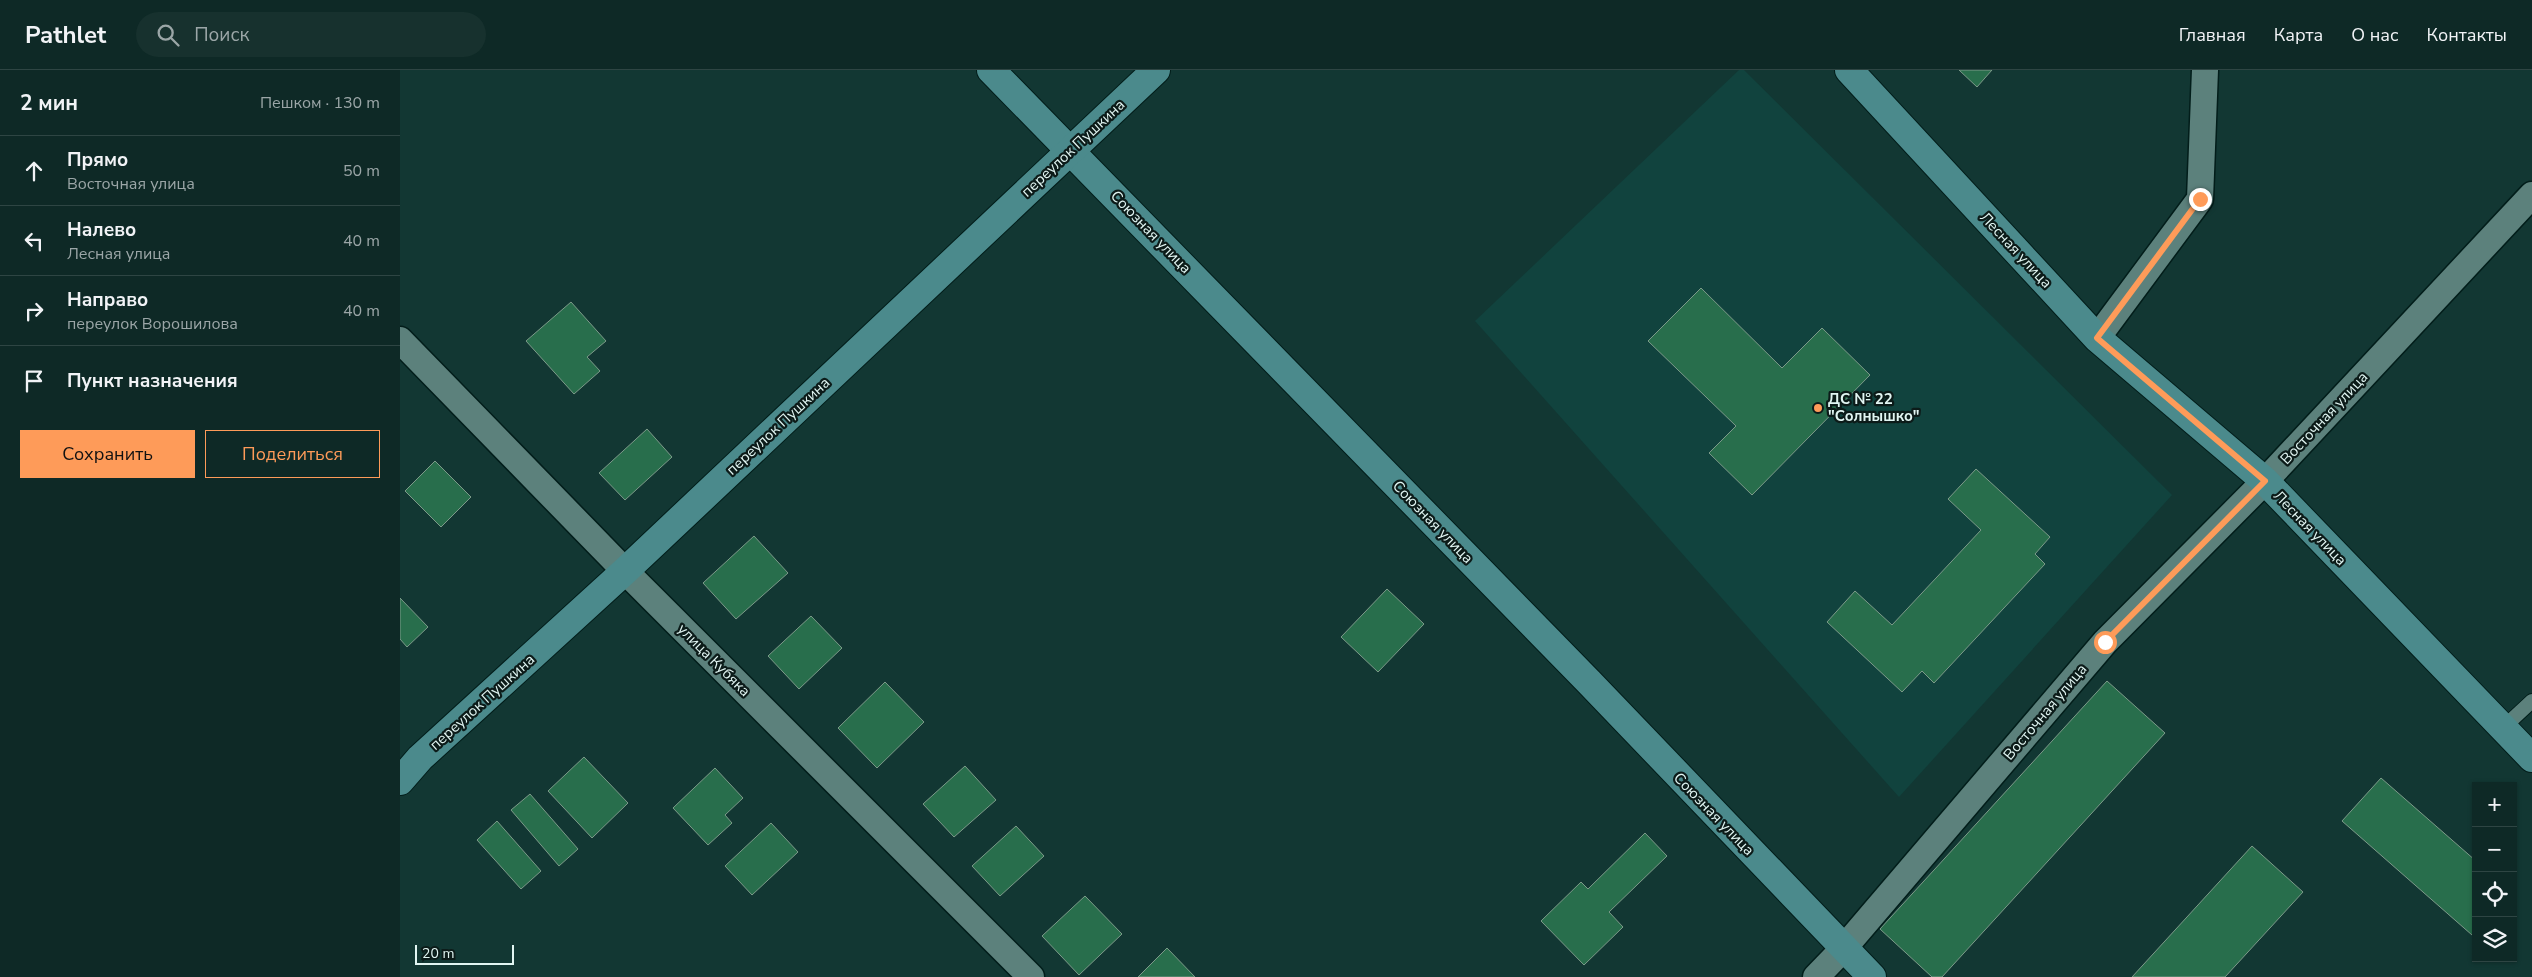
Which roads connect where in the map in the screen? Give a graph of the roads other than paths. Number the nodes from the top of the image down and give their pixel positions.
1 (992, 70) edge
2 (1156, 70) edge
3 (1849, 70) edge
4 (2205, 70) edge
5 (1070, 150) junction
6 (2532, 195) edge
7 (2097, 338) junction
8 (400, 340) edge
9 (2265, 481) junction
10 (625, 571) junction
11 (2532, 701) edge
12 (2504, 727) junction
13 (2532, 758) edge
14 (400, 781) edge
15 (1843, 949) junction
16 (1030, 977) edge
17 (1816, 977) edge
18 (1872, 977) edge

1 - 5 street, Союзная улица
2 - 5 street, переулок Пушкина
3 - 7 street, Лесная улица
4 - 7 street
5 - 10 street, переулок Пушкина
5 - 15 street, Союзная улица
6 - 9 street, Восточная улица
7 - 9 street, Лесная улица
8 - 10 street, улица Кубяка
9 - 12 street, Лесная улица
9 - 15 street, Восточная улица
10 - 14 street, переулок Пушкина
10 - 16 street, улица Кубяка
11 - 12 lane
12 - 13 street, Лесная улица
15 - 17 street, Восточная улица
15 - 18 street, Союзная улица

